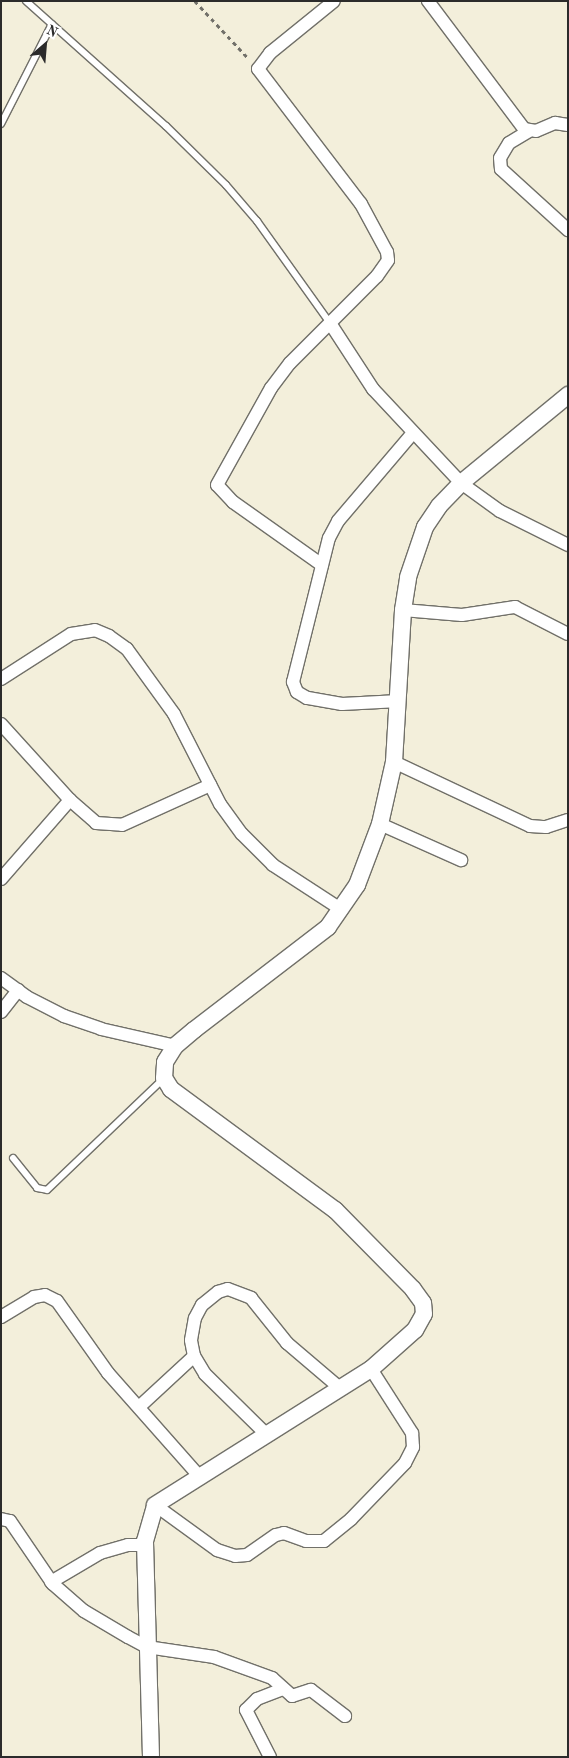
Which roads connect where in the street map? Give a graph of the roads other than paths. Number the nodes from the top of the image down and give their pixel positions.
1 (26, 1) edge
2 (334, 1) edge
3 (428, 1) edge
4 (52, 24) junction
5 (1, 124) edge
6 (568, 125) edge
7 (529, 131) junction
8 (568, 230) edge
9 (330, 323) junction
10 (568, 395) edge
11 (413, 432) junction
12 (461, 483) junction
13 (568, 545) edge
14 (322, 566) junction
15 (403, 610) junction
16 (568, 634) edge
17 (1, 679) edge
18 (399, 702) junction
19 (1, 724) edge
20 (394, 762) junction
21 (210, 785) junction
22 (70, 800) junction
23 (568, 820) edge
24 (380, 824) junction
25 (461, 860) dead end
26 (1, 878) edge
27 (342, 910) junction
28 (1, 978) edge
29 (18, 990) junction
30 (1, 1012) edge
31 (175, 1046) junction
32 (164, 1078) junction
33 (13, 1158) dead end
34 (1, 1318) edge
35 (194, 1356) junction
36 (371, 1369) junction
37 (341, 1389) junction
38 (139, 1407) junction
39 (266, 1433) junction
40 (201, 1478) junction
41 (155, 1505) junction
42 (1, 1519) edge
43 (145, 1545) junction
44 (51, 1582) junction
45 (147, 1647) junction
46 (283, 1689) junction
47 (345, 1716) dead end
48 (151, 1757) edge
49 (270, 1757) edge

1 - 4 lane
2 - 9 street
3 - 7 street
4 - 5 lane
4 - 9 lane
6 - 7 street
7 - 8 street
9 - 11 street
9 - 14 street
10 - 12 street
11 - 12 street
11 - 14 street
12 - 13 street
12 - 15 street
14 - 18 street
15 - 16 street
15 - 18 street
17 - 21 street
18 - 20 street
19 - 22 street
20 - 23 street
20 - 24 street
21 - 22 street
21 - 27 street
22 - 26 street
24 - 25 street
24 - 27 street
27 - 31 street
28 - 29 street
29 - 30 street
29 - 31 street
31 - 32 street
32 - 33 lane
32 - 36 street
34 - 38 street
35 - 37 street
35 - 38 street
35 - 39 street
36 - 37 street
36 - 41 street
37 - 39 street
38 - 40 street
39 - 40 street
40 - 41 street
41 - 43 street
42 - 44 street
43 - 44 street
43 - 45 street
44 - 45 street
45 - 46 street
45 - 48 street
46 - 47 street
46 - 49 street

